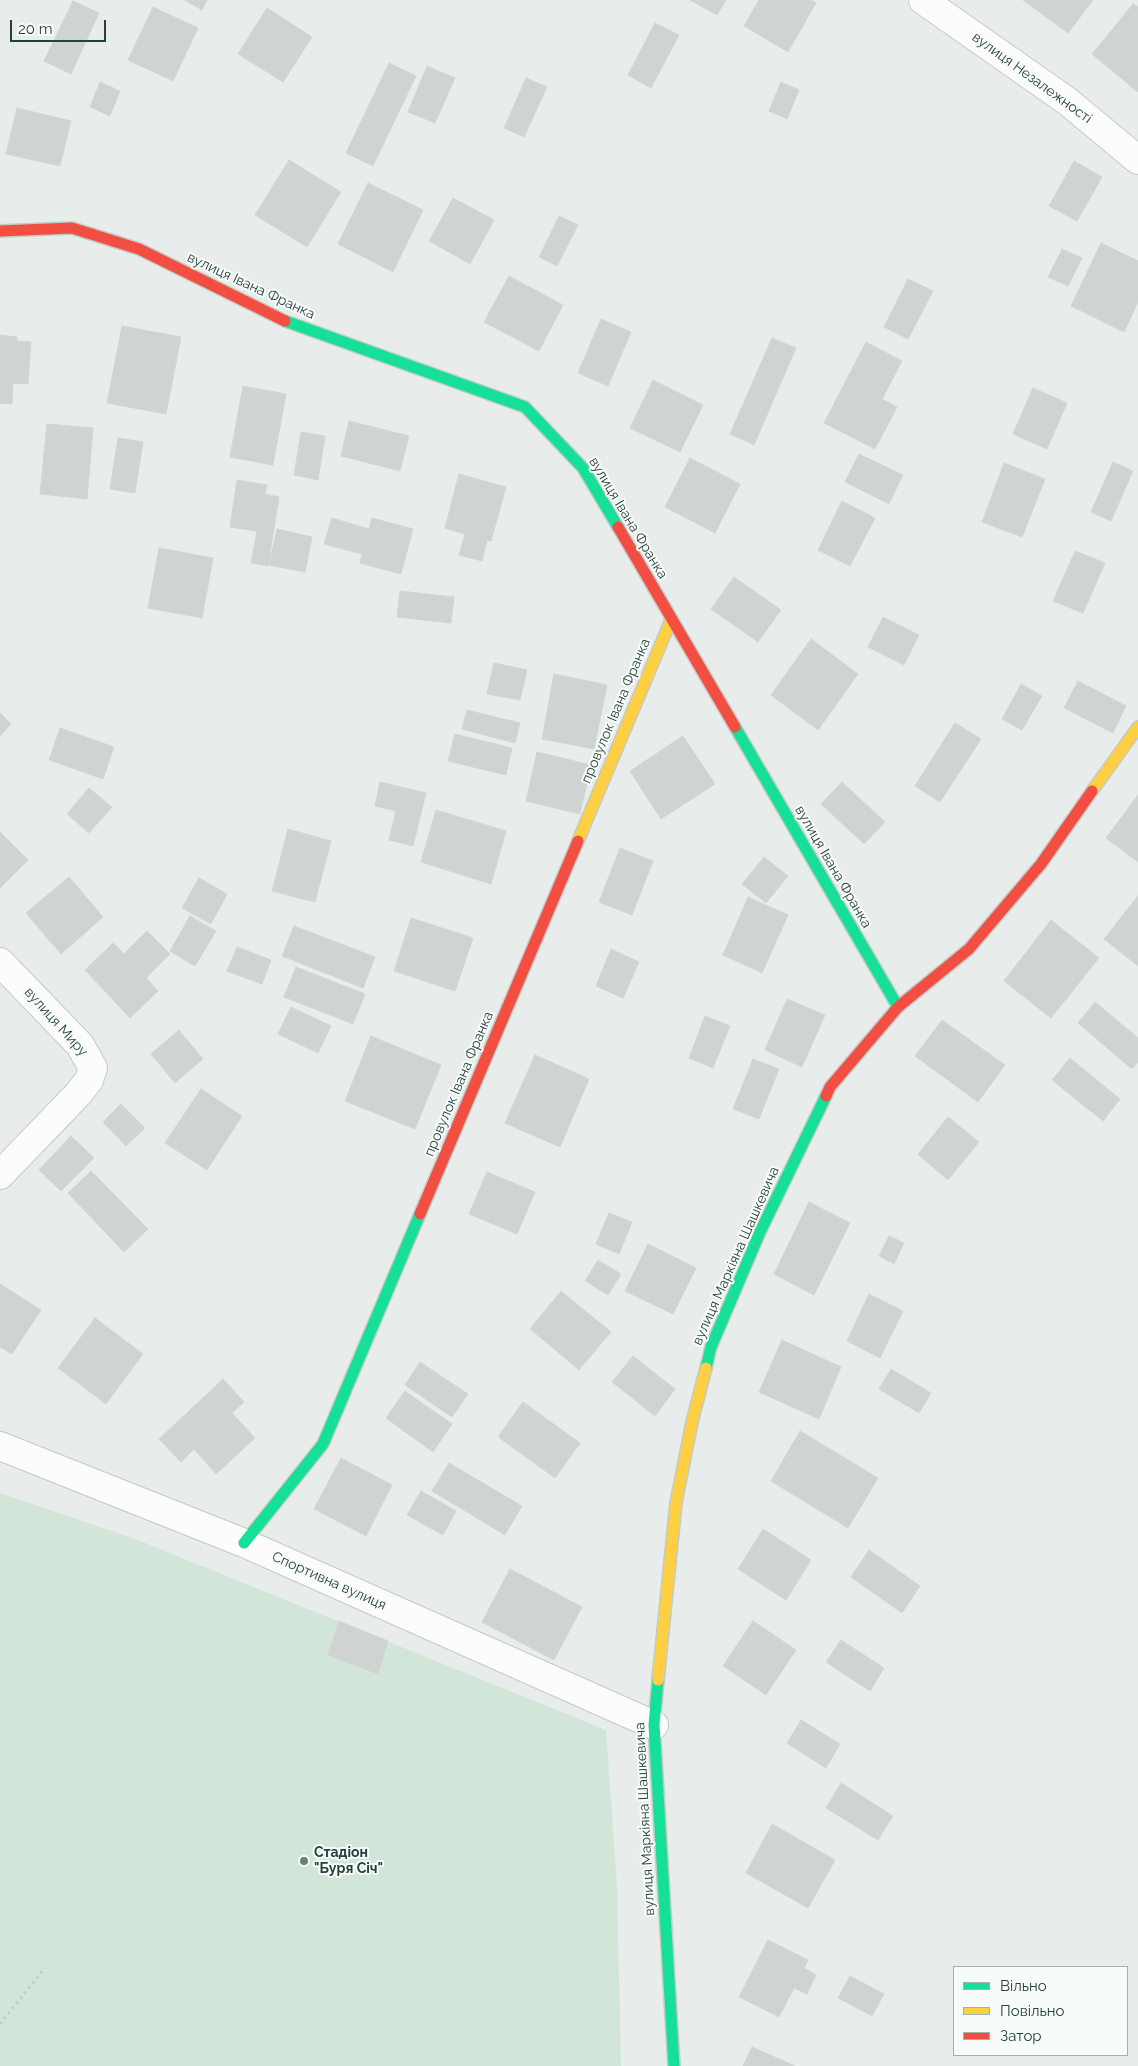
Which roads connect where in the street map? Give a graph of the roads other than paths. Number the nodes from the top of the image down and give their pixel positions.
1 (923, 0) edge
2 (1138, 160) edge
3 (0, 231) edge
4 (671, 620) junction
5 (1138, 727) edge
6 (0, 962) edge
7 (898, 1007) junction
8 (0, 1175) edge
9 (0, 1446) edge
10 (244, 1543) junction
11 (654, 1725) junction
12 (674, 2066) edge

1 - 2 street, вулиця Незалежності
3 - 4 street, вулиця Івана Франка
4 - 7 street, вулиця Івана Франка
4 - 10 street, провулок Івана Франка
5 - 7 street, вулиця Маркіяна Шашкевича
6 - 8 street, вулиця Миру
7 - 11 street, вулиця Маркіяна Шашкевича
9 - 10 street, Спортивна вулиця
10 - 11 street, Спортивна вулиця
11 - 12 street, вулиця Маркіяна Шашкевича

